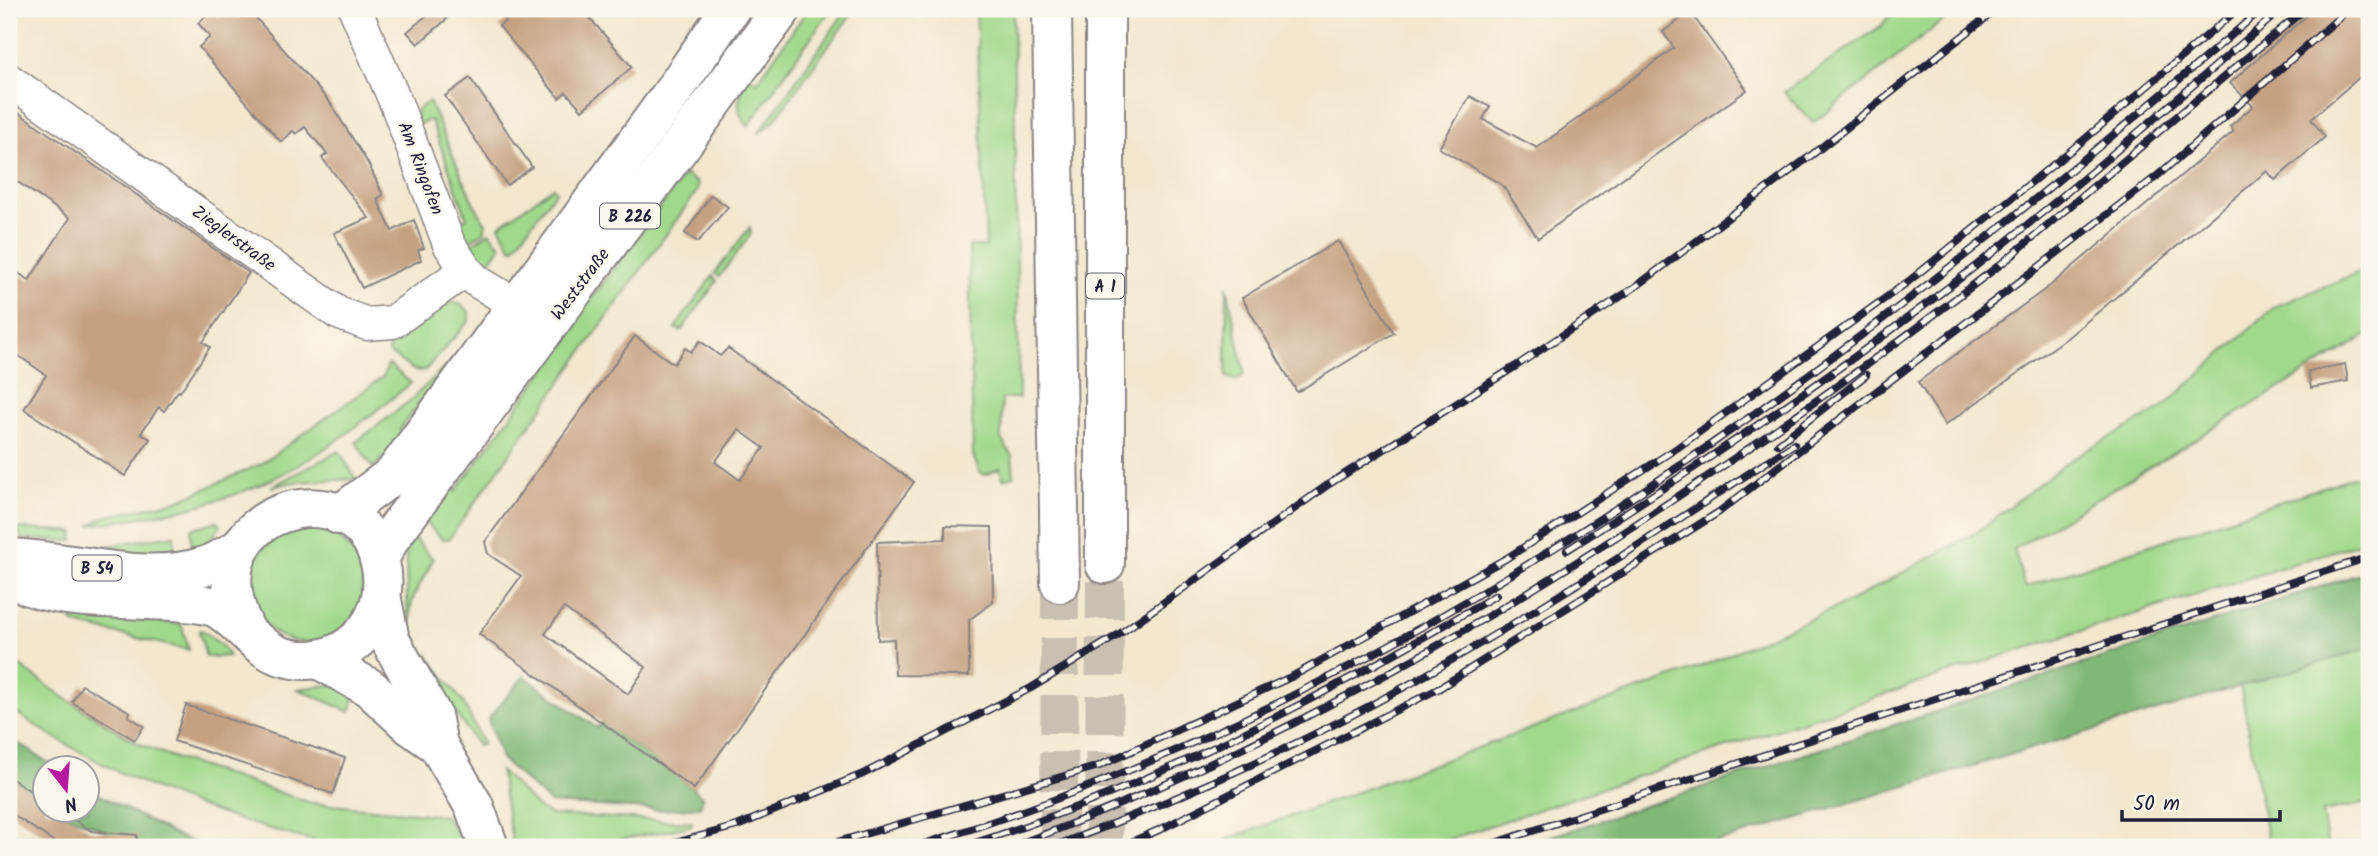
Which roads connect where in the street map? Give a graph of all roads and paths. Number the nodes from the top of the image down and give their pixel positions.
1 (355, 9) edge
2 (730, 9) edge
3 (782, 9) edge
4 (1052, 9) edge
5 (1105, 9) edge
6 (9, 80) edge
7 (466, 270) junction
8 (515, 304) junction
9 (339, 515) junction
10 (239, 549) junction
11 (9, 558) edge
12 (380, 559) junction
13 (1105, 564) tunnel mouth
14 (9, 576) edge
15 (1060, 583) tunnel mouth
16 (382, 600) junction
17 (244, 627) junction
18 (318, 659) junction
19 (438, 744) junction
20 (489, 847) edge

1 - 7 street, Am Ringofen
2 - 8 main road, B 226
3 - 12 main road, Weststraße / B 226
4 - 15 main road
5 - 13 main road, A 1
6 - 7 street, Zieglerstraße
7 - 8 street, Am Ringofen
8 - 9 main road, B 226
9 - 10 main road, B 54
9 - 12 main road, B 54
10 - 11 main road, B 54
10 - 17 main road
12 - 16 main road, B 54
14 - 17 main road, B 54
16 - 18 main road, B 54
16 - 19 main road, B 54
17 - 18 main road, B 54
18 - 19 main road, B 54
19 - 20 main road, B 54

